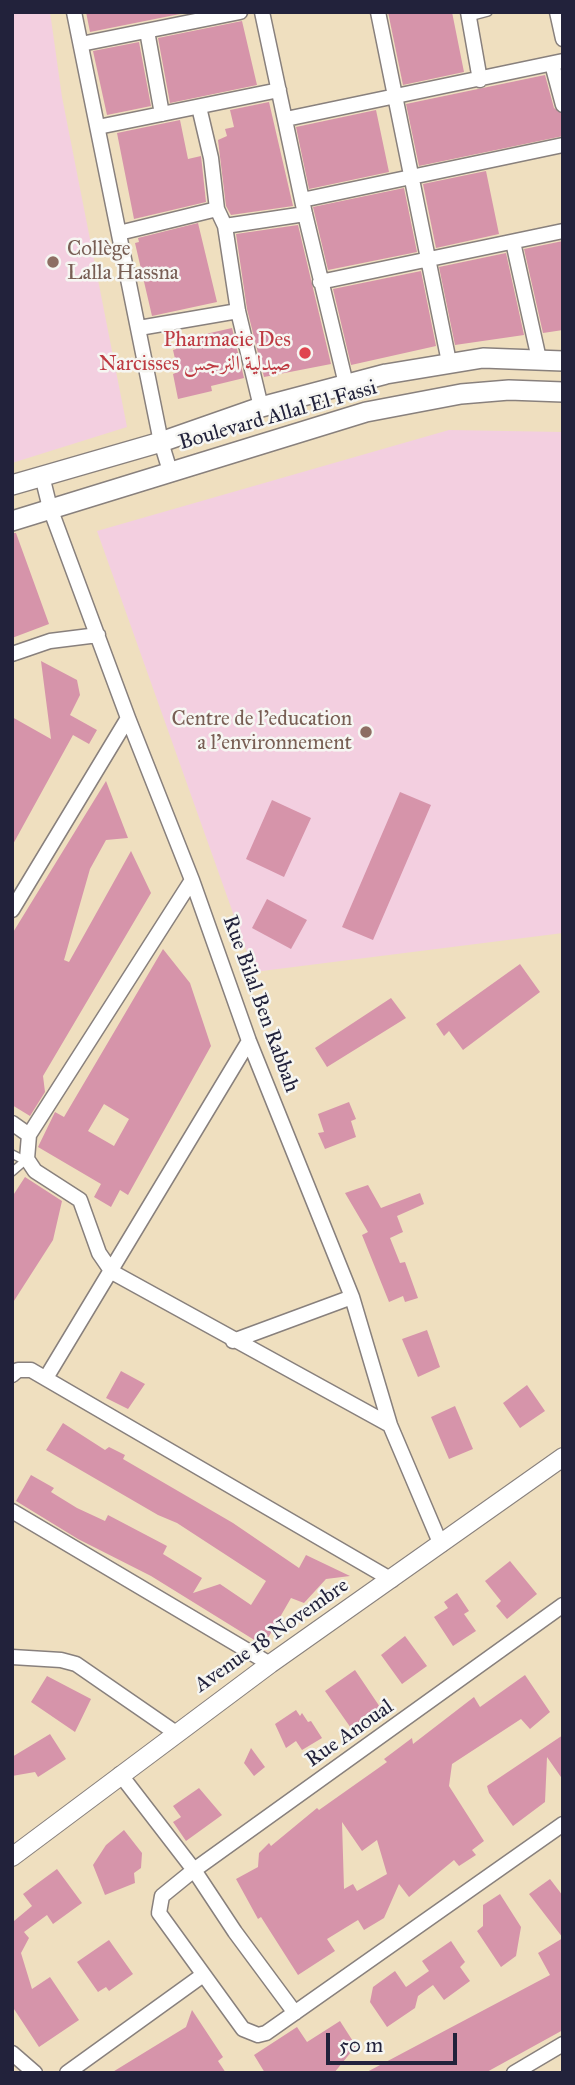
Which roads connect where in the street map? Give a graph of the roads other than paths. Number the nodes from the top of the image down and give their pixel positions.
1 (74, 12) edge
2 (240, 12) edge
3 (262, 12) edge
4 (377, 12) edge
5 (488, 12) edge
6 (557, 12) edge
7 (468, 15) edge
8 (147, 31) junction
9 (563, 39) edge
10 (80, 44) junction
11 (557, 63) edge
12 (481, 80) junction
13 (279, 90) junction
14 (396, 96) junction
15 (563, 105) edge
16 (199, 107) junction
17 (162, 114) junction
18 (286, 119) junction
19 (98, 127) junction
20 (563, 145) edge
21 (412, 176) junction
22 (304, 207) junction
23 (217, 209) junction
24 (225, 226) junction
25 (563, 231) edge
26 (119, 233) junction
27 (513, 242) junction
28 (430, 259) junction
29 (320, 282) junction
30 (238, 312) junction
31 (139, 328) junction
32 (539, 359) junction
33 (563, 361) edge
34 (449, 362) junction
35 (346, 384) junction
36 (563, 392) edge
37 (261, 407) junction
38 (161, 442) junction
39 (170, 471) junction
40 (42, 476) junction
41 (12, 485) edge
42 (50, 508) junction
43 (12, 521) edge
44 (98, 635) junction
45 (12, 654) edge
46 (128, 718) junction
47 (192, 880) junction
48 (12, 910) edge
49 (249, 1041) junction
50 (12, 1123) edge
51 (29, 1135) junction
52 (12, 1154) edge
53 (25, 1159) junction
54 (12, 1172) edge
55 (112, 1272) junction
56 (352, 1297) junction
57 (233, 1341) junction
58 (12, 1376) edge
59 (46, 1378) junction
60 (390, 1425) junction
61 (563, 1457) edge
62 (12, 1511) edge
63 (441, 1545) junction
64 (392, 1580) junction
65 (563, 1605) edge
66 (12, 1657) edge
67 (270, 1664) junction
68 (176, 1733) junction
69 (120, 1774) junction
70 (563, 1824) edge
71 (12, 1857) edge
72 (194, 1870) junction
73 (203, 1975) junction
74 (295, 2013) junction
75 (563, 2044) edge
76 (12, 2053) edge
77 (35, 2073) edge
78 (67, 2073) edge
79 (514, 2073) edge

1 - 10 street
2 - 8 street
3 - 13 street
4 - 14 street
5 - 7 lane
6 - 9 street
7 - 12 street
8 - 10 street
8 - 17 street
10 - 19 street
11 - 12 street
11 - 15 street
12 - 14 street
13 - 16 street
13 - 18 street
14 - 18 street
14 - 21 street
16 - 17 street
16 - 23 street
17 - 19 street
18 - 22 street
19 - 26 street
20 - 21 street
21 - 22 street
21 - 28 street
22 - 24 street
22 - 29 street
23 - 24 street
23 - 26 street
24 - 30 street
25 - 27 street
26 - 31 street
27 - 28 street
27 - 32 street
28 - 29 street
28 - 34 street
29 - 35 street
30 - 31 street
30 - 37 street
31 - 38 street
32 - 33 main road, Boulevard Allal El Fassi
32 - 34 main road, Boulevard Allal El Fassi
34 - 35 main road, Boulevard Allal El Fassi
35 - 37 main road, Boulevard Allal El Fassi
36 - 39 main road, Boulevard Allal El Fassi
37 - 38 main road, Boulevard Allal El Fassi
38 - 39 street
38 - 40 main road, Boulevard Allal El Fassi
39 - 42 main road, Boulevard Allal El Fassi
40 - 41 main road, Boulevard Allal El Fassi
40 - 42 street, Rue Bilal Ben Rabbah
42 - 43 main road, Boulevard Allal El Fassi
42 - 44 street, Rue Bilal Ben Rabbah
44 - 45 street
44 - 46 street, Rue Bilal Ben Rabbah
46 - 47 street, Rue Bilal Ben Rabbah
46 - 48 street
47 - 49 street, Rue Bilal Ben Rabbah
47 - 51 street
49 - 55 street
49 - 56 street, Rue Bilal Ben Rabbah
50 - 51 street
51 - 53 street
52 - 53 lane
53 - 54 lane
53 - 55 street
55 - 57 street
55 - 59 street
56 - 57 street
56 - 60 street, Rue Bilal Ben Rabbah
57 - 60 street
58 - 59 street
59 - 64 street
60 - 63 street, Rue Bilal Ben Rabbah
61 - 63 street, Avenue 18 Novembre
62 - 67 street
63 - 64 street, Avenue 18 Novembre
64 - 67 street, Avenue 18 Novembre
65 - 72 street, Rue Anoual
66 - 68 street
67 - 68 street, Avenue 18 Novembre
68 - 69 street, Avenue 18 Novembre
69 - 71 street, Avenue 18 Novembre
69 - 72 street
70 - 74 street
72 - 73 street, Rue Anoual
72 - 74 street
73 - 74 street
73 - 78 street
75 - 79 street
76 - 77 street

